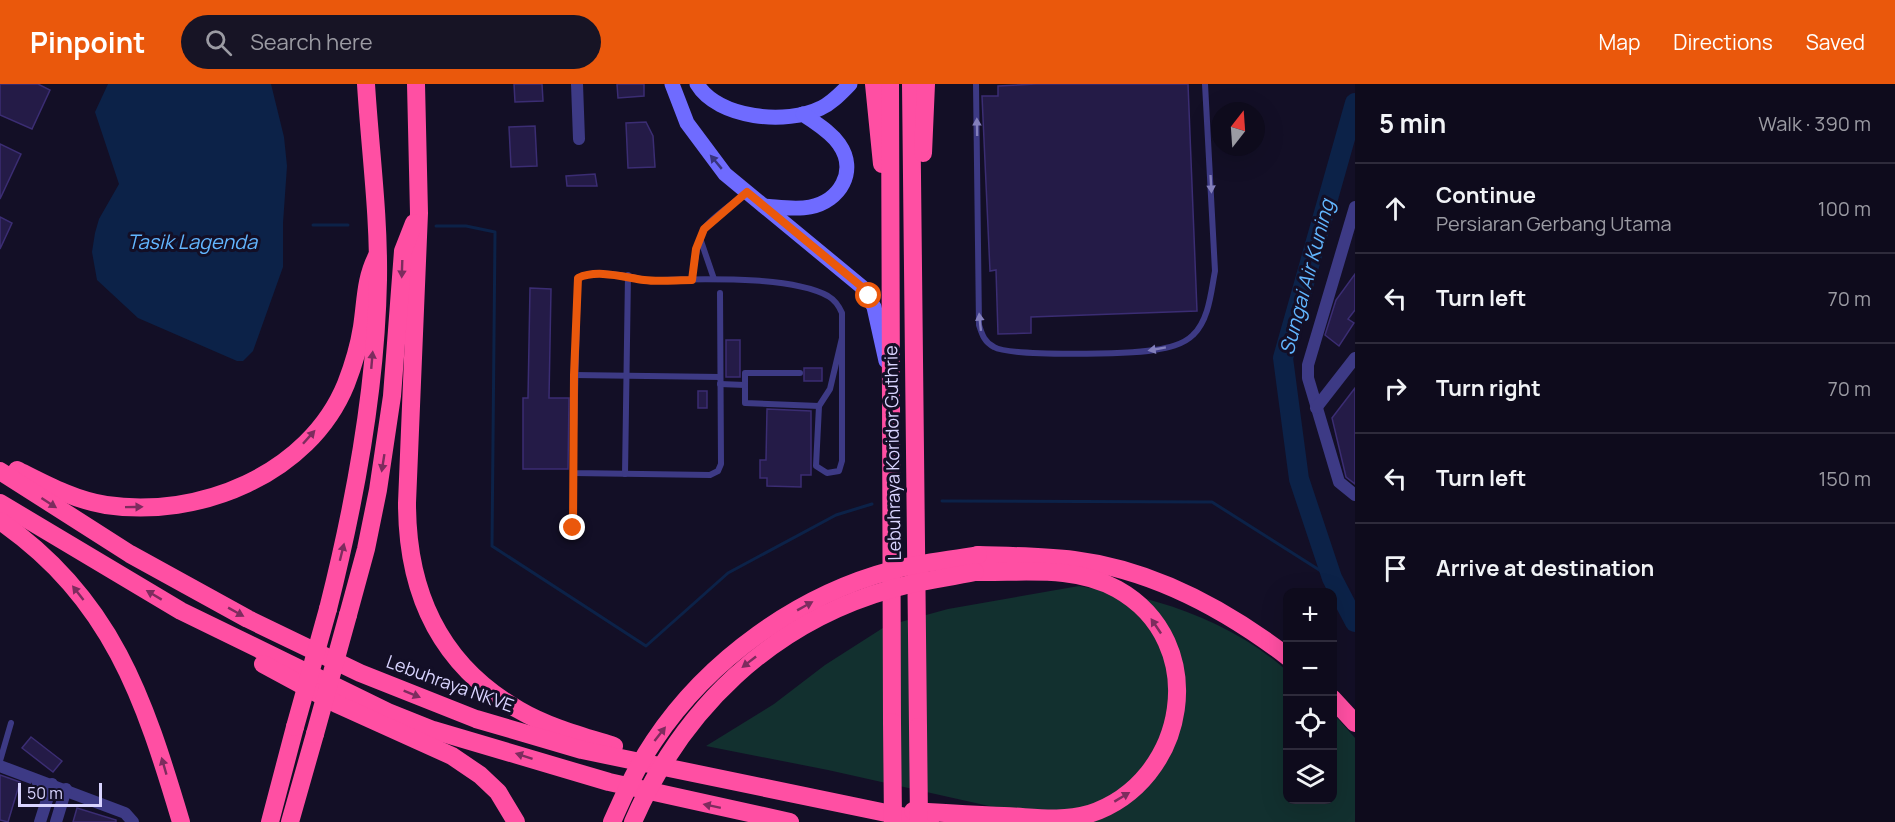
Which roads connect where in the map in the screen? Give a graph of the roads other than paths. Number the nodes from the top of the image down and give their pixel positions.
1 (366, 84) edge
2 (416, 84) edge
3 (577, 84) edge
4 (672, 84) edge
5 (697, 84) edge
6 (850, 84) edge
7 (874, 84) edge
8 (890, 84) edge
9 (911, 84) edge
10 (926, 84) edge
11 (976, 84) edge
12 (1205, 84) edge
13 (803, 114) junction
14 (579, 139) dead end
15 (890, 182) junction
16 (747, 192) junction
17 (912, 192) junction
18 (764, 206) junction
19 (1355, 207) edge
20 (418, 213) junction
21 (701, 242) junction
22 (377, 256) junction
23 (628, 276) junction
24 (714, 279) junction
25 (692, 280) junction
26 (720, 293) dead end
27 (842, 338) junction
28 (1353, 363) edge
29 (800, 373) dead end
30 (574, 375) junction
31 (626, 375) junction
32 (891, 379) junction
33 (720, 381) junction
34 (745, 385) junction
35 (819, 406) junction
36 (1316, 408) junction
37 (0, 464) edge
38 (0, 471) edge
39 (573, 473) junction
40 (625, 474) junction
41 (1355, 495) edge
42 (0, 503) edge
43 (0, 521) edge
44 (573, 528) dead end
45 (977, 564) junction
46 (181, 611) junction
47 (1283, 654) edge
48 (1337, 703) edge
49 (11, 723) dead end
50 (1355, 723) edge
51 (0, 761) edge
52 (0, 766) edge
53 (718, 780) junction
54 (52, 784) junction
55 (66, 789) junction
56 (857, 807) junction
57 (40, 822) edge
58 (56, 822) edge
59 (133, 822) edge
60 (181, 822) edge
61 (270, 822) edge
62 (290, 822) edge
63 (516, 822) edge
64 (612, 822) edge
65 (633, 822) edge
66 (790, 822) edge
67 (893, 822) edge
68 (919, 822) edge
69 (930, 822) edge

1 - 22 highway
2 - 20 highway
3 - 14 street
16 -> 4 main road
5 - 13 main road
6 - 13 main road
7 - 15 highway
8 - 15 highway, Lebuhraya Koridor Guthrie
9 - 17 highway, Lebuhraya Koridor Guthrie
10 - 17 highway
12 -> 11 lane
13 - 18 main road
15 - 32 highway, Lebuhraya Koridor Guthrie
16 - 18 main road
16 - 21 lane
17 - 68 highway, Lebuhraya Koridor Guthrie, bridge
18 - 32 main road
19 - 36 street
20 - 53 highway
20 -> 62 highway, bridge
21 - 24 lane
21 - 25 lane
37 -> 22 highway
61 -> 22 highway, bridge
23 - 25 lane
23 - 30 lane
23 - 31 lane
24 - 25 lane
24 - 27 lane
26 - 33 lane
27 - 35 lane
27 - 35 lane
28 - 36 street
29 - 34 lane
30 - 31 lane
30 - 39 lane
31 - 33 lane
31 - 40 lane
32 - 67 highway, Lebuhraya Koridor Guthrie, bridge
33 - 34 lane
33 - 40 lane
34 - 35 lane
36 - 41 street
38 -> 53 highway, Lebuhraya NKVE
39 - 40 lane
39 - 44 lane
46 -> 42 highway
60 -> 43 highway
45 - 47 highway
56 -> 45 highway
64 -> 45 highway, bridge
45 -> 65 highway, bridge
46 - 63 highway
66 -> 46 highway
48 - 50 highway
49 - 51 lane
52 - 54 street
53 - 56 highway, Lebuhraya NKVE
54 - 55 street
54 - 57 street
55 - 58 street
55 - 59 street
56 - 69 highway, Lebuhraya NKVE

